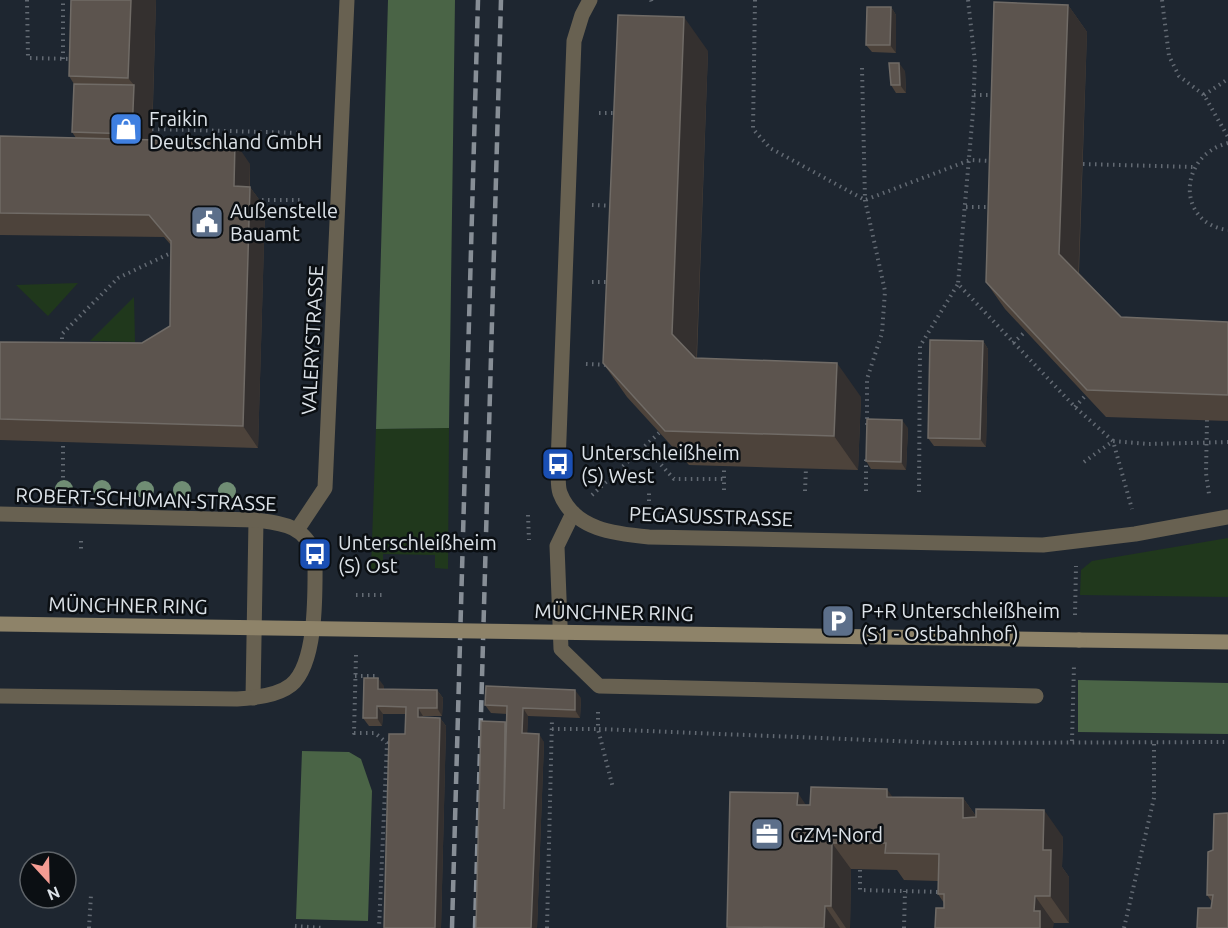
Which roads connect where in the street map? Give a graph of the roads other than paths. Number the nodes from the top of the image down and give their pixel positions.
1 (347, 0) edge
2 (590, 0) edge
3 (573, 513) junction
4 (0, 514) edge
5 (1220, 519) edge
6 (256, 520) junction
7 (297, 530) junction
8 (0, 624) edge
9 (1228, 642) edge
10 (0, 696) edge
11 (1036, 696) dead end
12 (253, 698) junction

1 - 7 street, VALERYSTRASSE
2 - 3 street
3 - 5 street, PEGASUSSTRASSE
3 - 11 street
4 - 6 street, ROBERT-SCHUMAN-STRASSE
6 - 7 street, ROBERT-SCHUMAN-STRASSE
6 - 12 street
7 - 12 street, ROBERT-SCHUMAN-STRASSE
8 - 9 main road, MÜNCHNER RING, bridge
10 - 12 street, ROBERT-SCHUMAN-STRASSE

